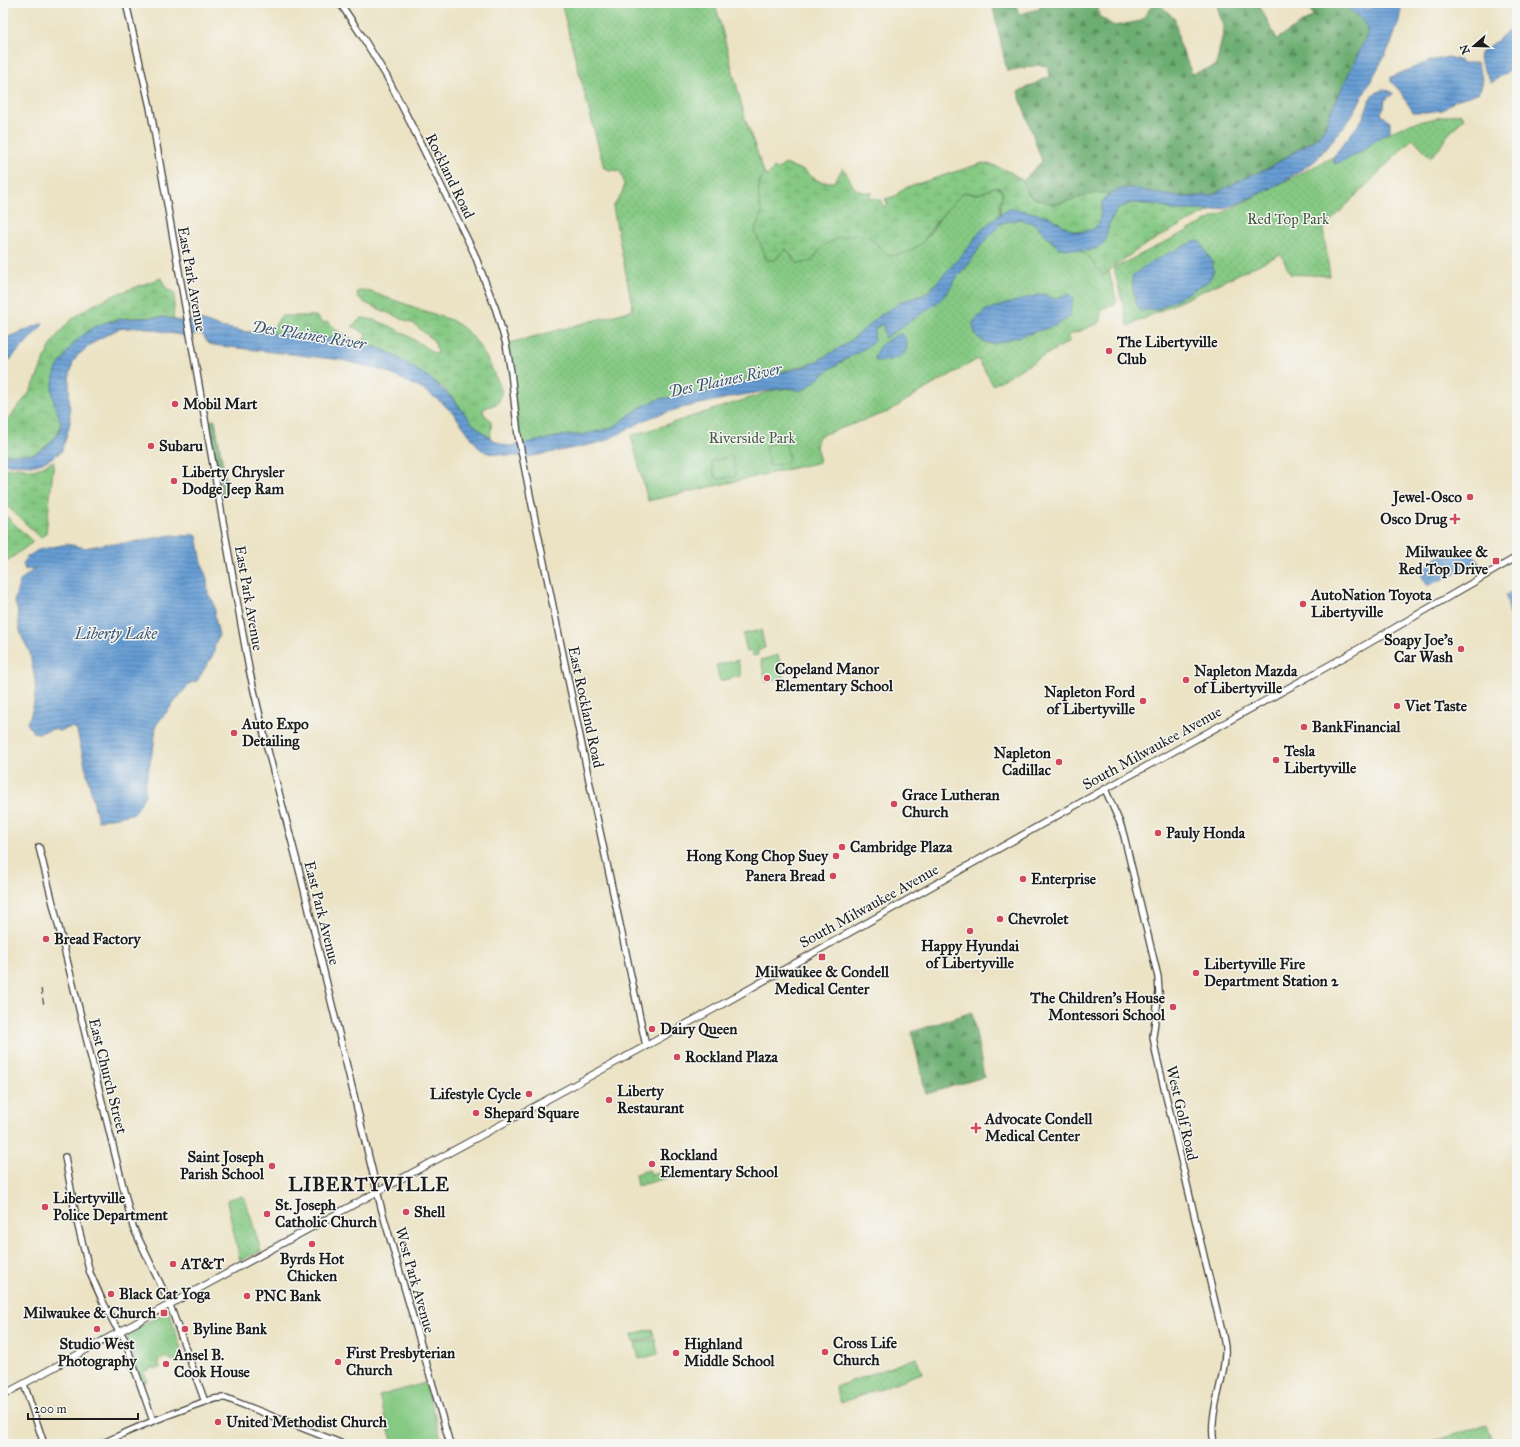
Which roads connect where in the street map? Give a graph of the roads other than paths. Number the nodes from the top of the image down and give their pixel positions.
1 (126, 3) edge
2 (340, 3) edge
3 (511, 372) joint
4 (1517, 557) edge
5 (1105, 789) junction
6 (39, 847) dead end
7 (646, 1046) junction
8 (65, 1157) dead end
9 (377, 1191) junction
10 (170, 1305) junction
11 (120, 1332) junction
12 (24, 1384) junction
13 (3, 1395) edge
14 (204, 1402) junction
15 (153, 1421) junction
16 (44, 1444) edge
17 (101, 1444) edge
18 (343, 1444) edge
19 (450, 1444) edge
20 (1214, 1444) edge

1 - 9 street, East Park Avenue
2 - 3 street, Rockland Road
3 - 7 street, East Rockland Road
4 - 5 main road, South Milwaukee Avenue
5 - 7 main road, South Milwaukee Avenue
5 - 20 street, West Golf Road
6 - 10 street, East Church Street
7 - 9 main road, South Milwaukee Avenue
8 - 11 street
9 - 10 main road, South Milwaukee Avenue
9 - 19 street, West Park Avenue
10 - 11 main road, South Milwaukee Avenue
10 - 14 street, East Church Street
11 - 12 main road, South Milwaukee Avenue
11 - 15 street
12 - 13 main road, South Milwaukee Avenue
12 - 16 street
14 - 15 street
14 - 18 street
15 - 17 street

